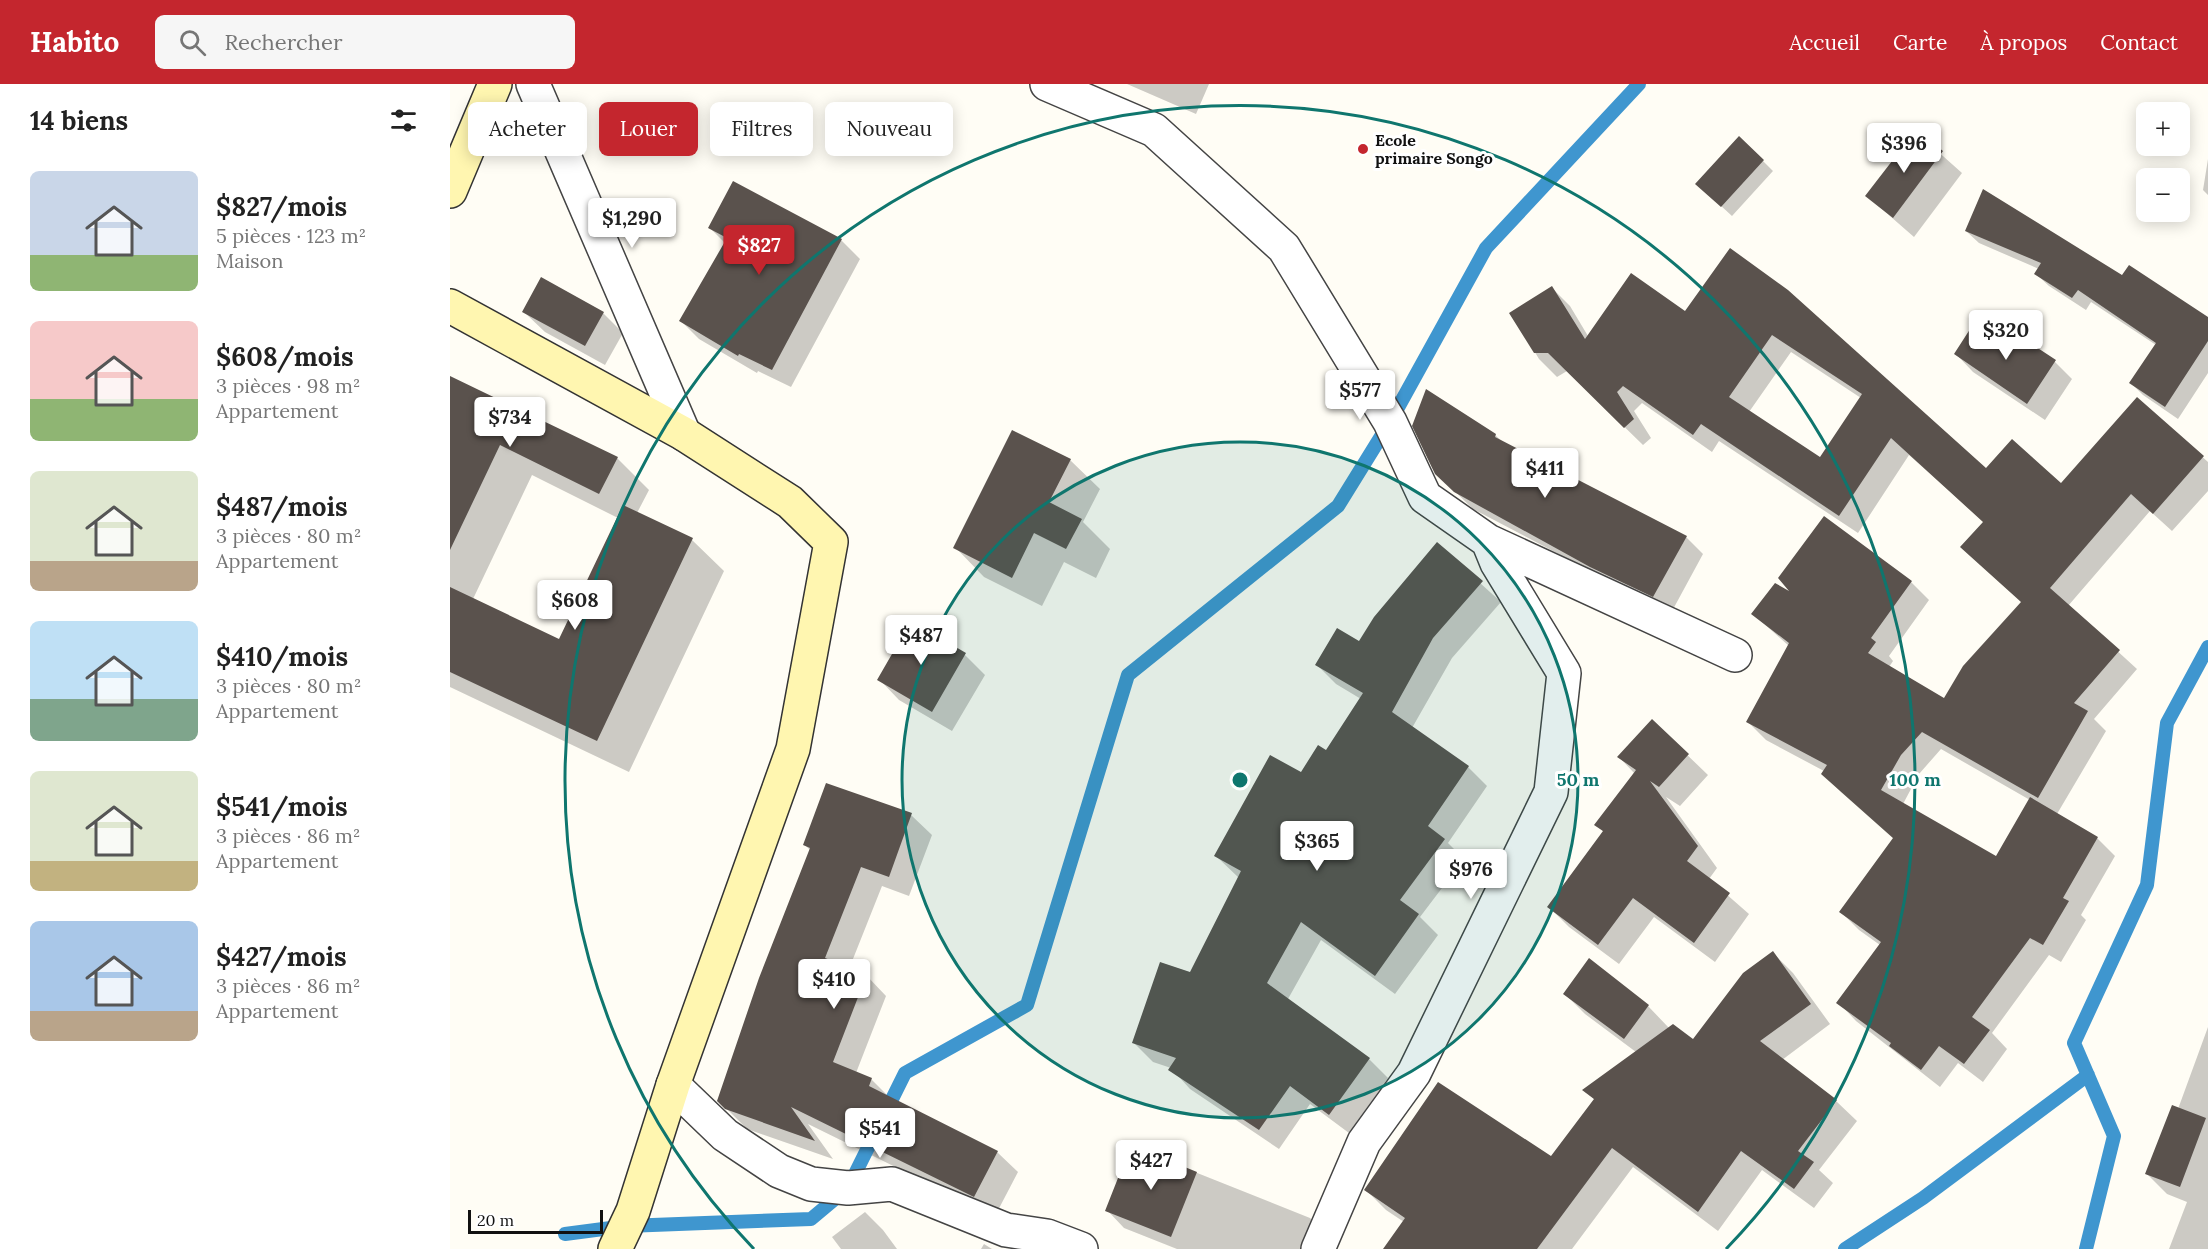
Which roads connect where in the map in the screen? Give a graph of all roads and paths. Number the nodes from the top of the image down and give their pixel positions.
1 (495, 84) edge
2 (533, 84) edge
3 (1047, 84) edge
4 (450, 191) edge
5 (450, 306) edge
6 (684, 434) junction
7 (1488, 541) junction
8 (1735, 655) dead end
9 (673, 1085) junction
10 (615, 1249) edge
11 (1081, 1249) edge
12 (1318, 1249) edge

1 - 4 street
2 - 6 street
3 - 7 street
5 - 6 street
6 - 9 street
7 - 8 street
7 - 12 street
9 - 10 street
9 - 11 street

